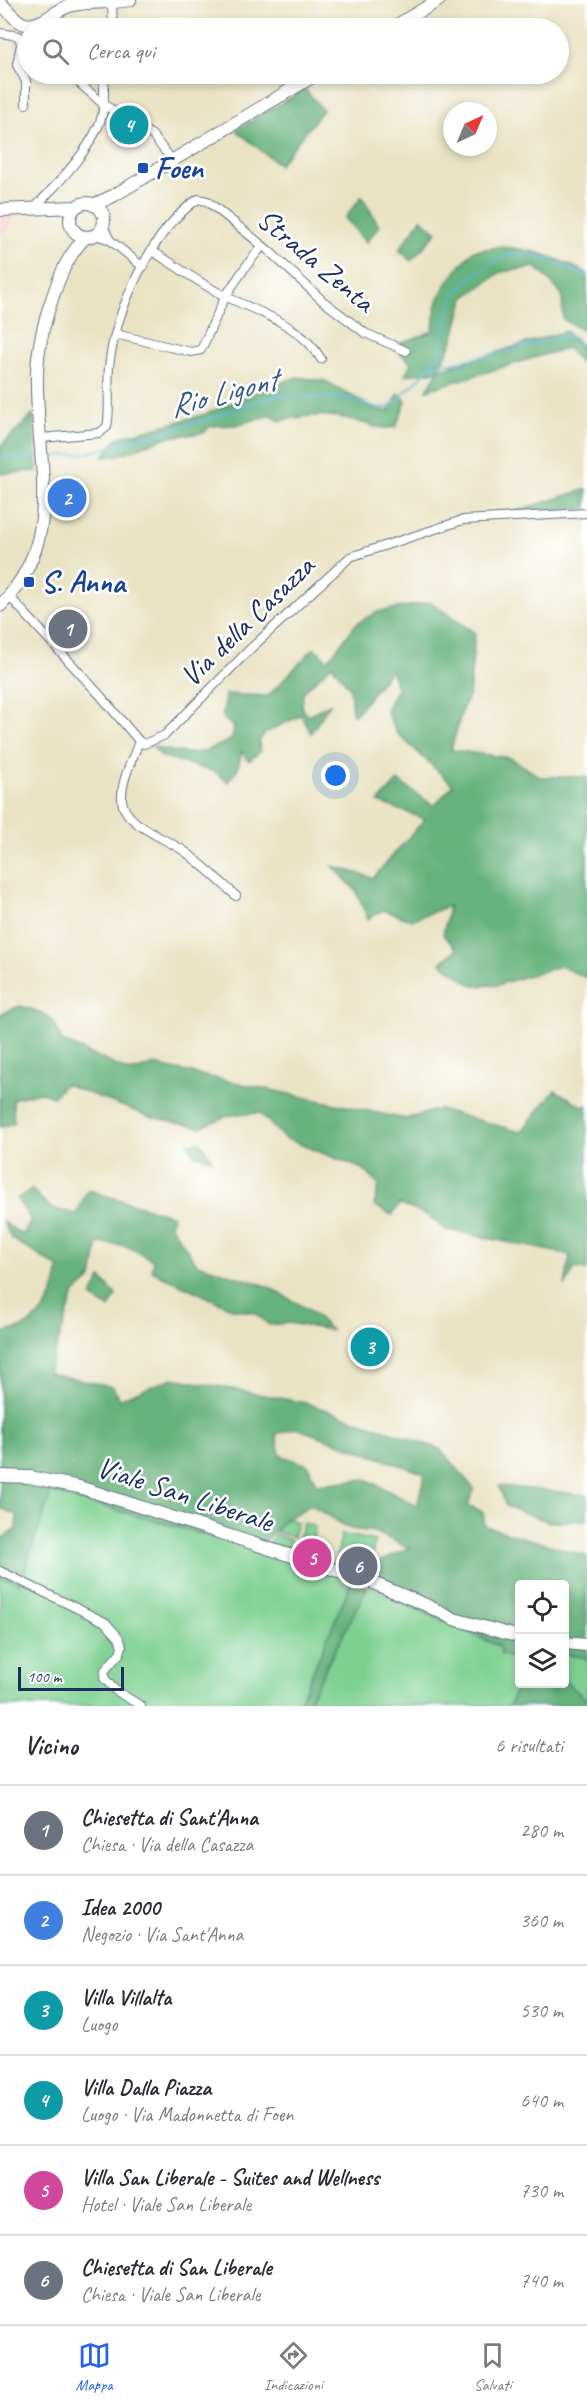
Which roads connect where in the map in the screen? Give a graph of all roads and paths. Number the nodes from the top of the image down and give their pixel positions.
1 (130, 0) edge
2 (439, 0) edge
3 (0, 2) edge
4 (112, 3) junction
5 (18, 18) edge
6 (44, 18) edge
7 (113, 18) edge
8 (409, 18) edge
9 (0, 33) edge
10 (18, 36) edge
11 (26, 84) edge
12 (80, 84) edge
13 (104, 84) edge
14 (300, 84) edge
15 (26, 104) dead end
16 (103, 104) junction
17 (172, 160) junction
18 (51, 191) junction
19 (76, 207) junction
20 (37, 208) junction
21 (59, 208) junction
22 (97, 208) junction
23 (0, 210) edge
24 (72, 226) junction
25 (95, 233) junction
26 (262, 246) junction
27 (152, 251) junction
28 (71, 254) junction
29 (143, 267) junction
30 (225, 297) junction
31 (115, 334) junction
32 (406, 351) dead end
33 (321, 360) dead end
34 (41, 438) junction
35 (587, 513) edge
36 (9, 596) junction
37 (0, 606) edge
38 (139, 741) junction
39 (236, 896) dead end
40 (0, 1476) edge
41 (0, 1570) edge
42 (515, 1636) edge
43 (569, 1643) edge
44 (587, 1645) edge
45 (141, 1706) edge

1 - 4 main road
2 - 8 main road
3 - 5 main road
4 - 6 main road
4 - 7 street
9 - 10 street
11 - 15 street
12 - 16 street
13 - 16 street
14 - 17 main road
16 - 17 street
16 - 18 street
17 - 22 main road
18 - 20 street
18 - 21 street
19 - 21 main road
19 - 22 main road
19 - 24 main road
20 - 21 main road
20 - 23 main road
20 - 24 main road
22 - 25 main road
24 - 25 main road
24 - 28 main road
25 - 28 main road
25 - 29 street
26 - 27 street, Strada Zenta
26 - 30 street
26 - 32 street, Strada Zenta
27 - 29 street
27 - 30 street
28 - 34 main road
29 - 31 street
30 - 31 street
30 - 33 street
31 - 34 street
34 - 36 main road
35 - 38 street, Via della Casazza
36 - 37 main road
36 - 38 street
38 - 39 street
40 - 42 main road, Viale San Liberale
41 - 45 street
43 - 44 main road

